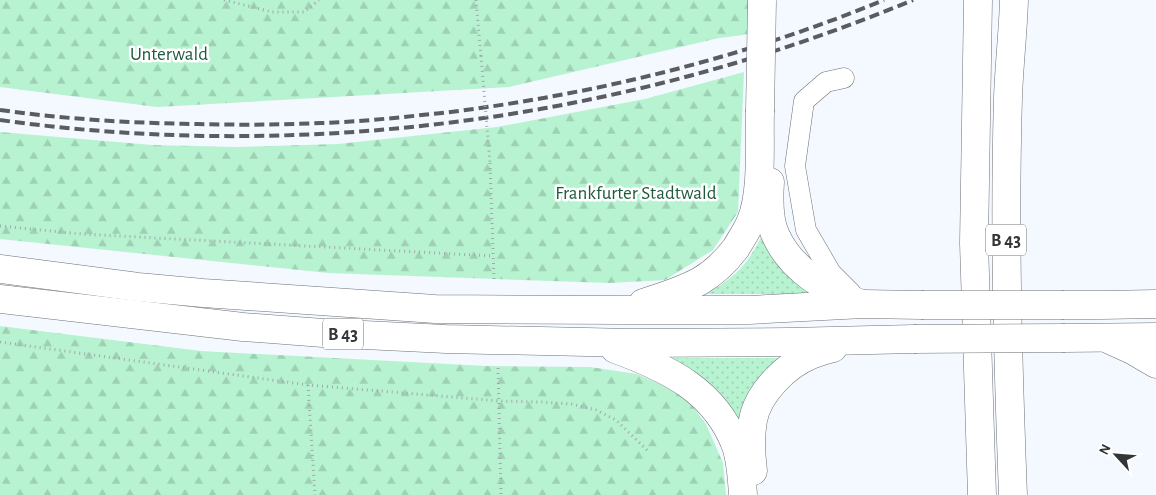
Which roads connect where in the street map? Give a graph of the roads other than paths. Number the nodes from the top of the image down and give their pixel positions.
1 (762, 0) edge
2 (774, 0) edge
3 (968, 0) edge
4 (978, 0) edge
5 (1014, 0) edge
6 (1033, 0) edge
7 (976, 33) junction
8 (844, 78) dead end
9 (1008, 96) junction
10 (765, 111) junction
11 (0, 269) edge
12 (1156, 282) edge
13 (0, 299) edge
14 (863, 304) junction
15 (1156, 304) edge
16 (1102, 305) junction
17 (622, 310) junction
18 (1156, 337) edge
19 (1105, 338) junction
20 (855, 341) junction
21 (595, 342) junction
22 (1156, 364) edge
23 (743, 495) edge
24 (755, 495) edge
25 (982, 495) edge
26 (1012, 495) edge

1 - 10 highway, bridge
2 - 10 highway
3 - 7 highway, B 43
4 - 7 highway, B 43
5 - 9 highway, B 43
6 - 9 highway, B 43
7 - 25 highway, B 43
8 - 14 lane
9 - 26 highway, B 43
10 - 14 highway
10 - 17 highway
11 - 17 highway, B 43
12 - 16 highway, B 43
13 - 21 highway, B 43
14 - 16 highway, B 43, bridge
14 - 17 highway, B 43
15 - 16 highway, B 43
18 - 19 highway, B 43
19 - 20 highway, B 43, bridge
19 - 22 highway, B 43
20 - 21 highway, B 43
20 - 24 highway, B 43
21 - 23 highway, B 43

